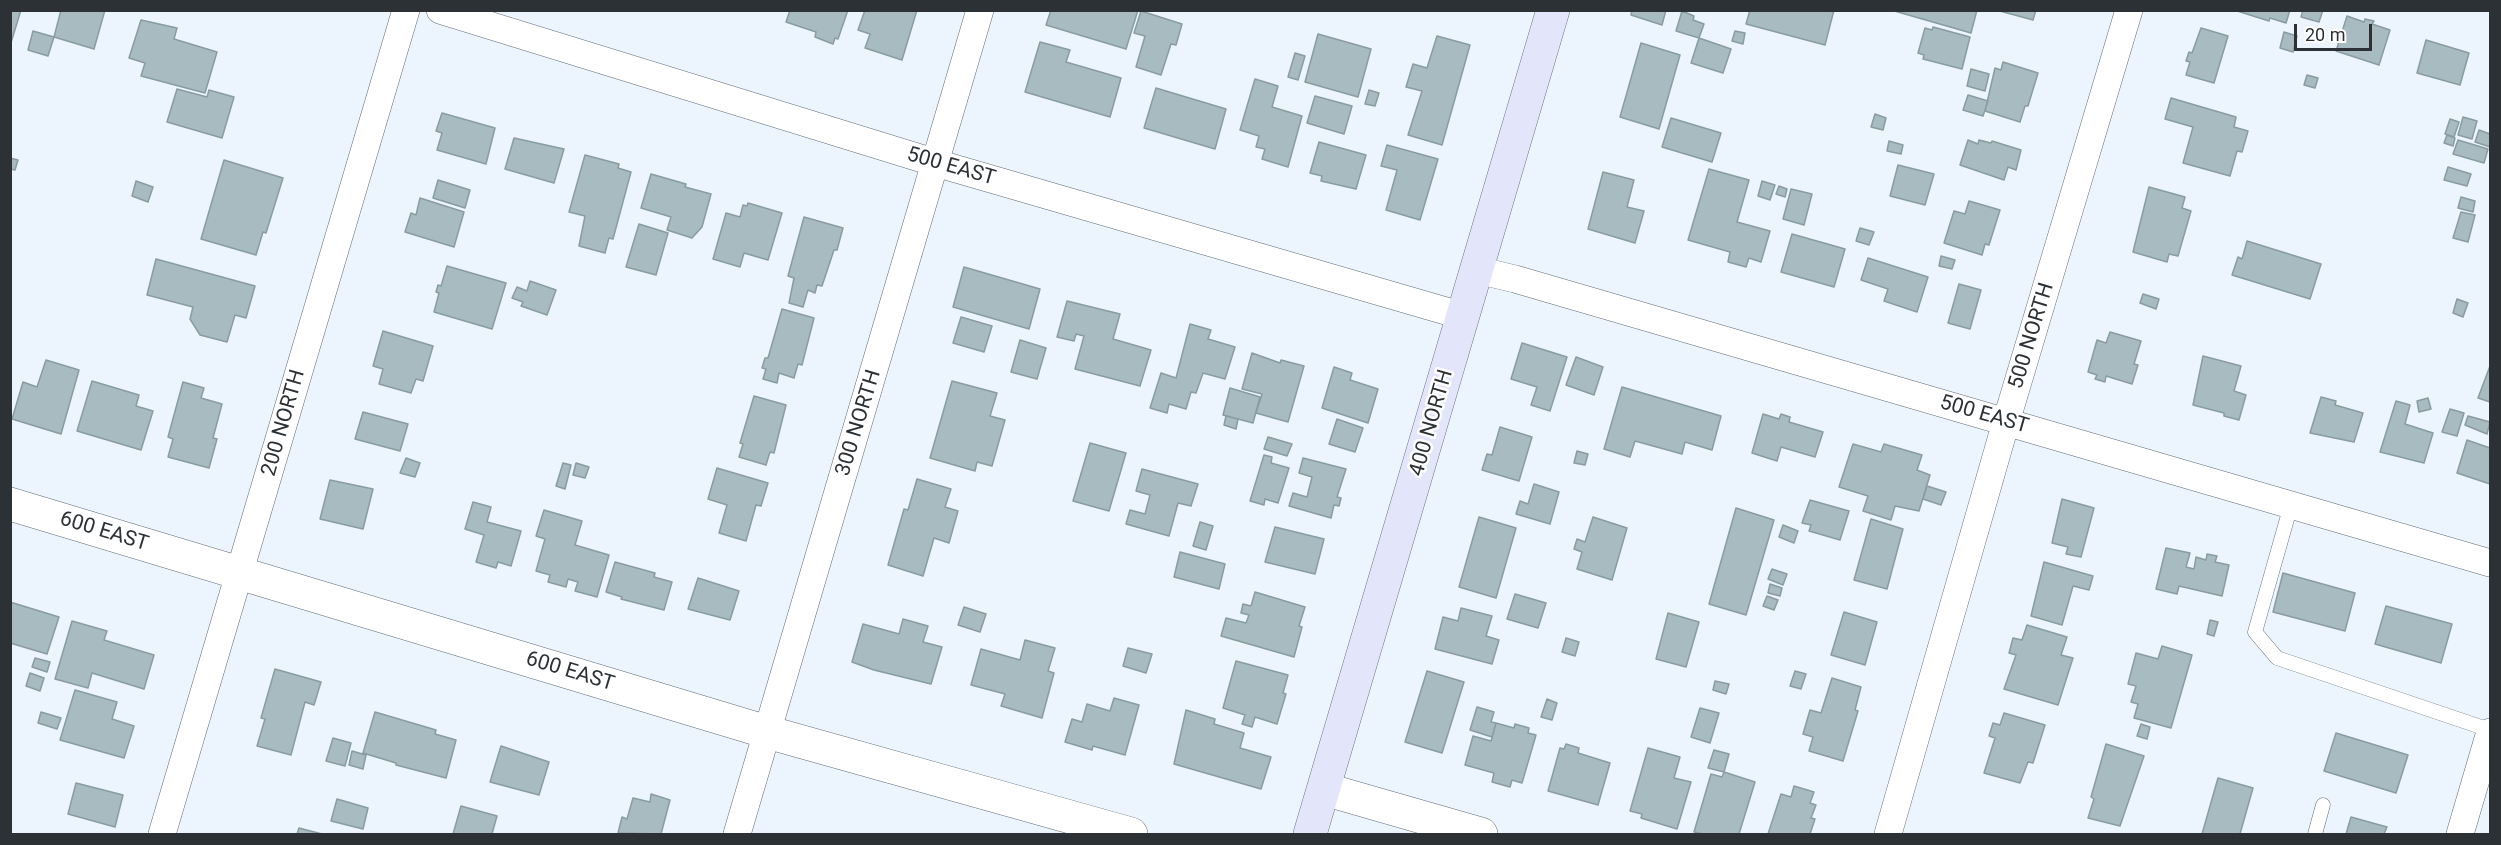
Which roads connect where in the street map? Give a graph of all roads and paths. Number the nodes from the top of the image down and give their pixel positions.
1 (406, 10) edge
2 (440, 10) edge
3 (980, 10) edge
4 (1553, 10) edge
5 (2129, 10) edge
6 (936, 163) junction
7 (1477, 270) junction
8 (1463, 316) junction
9 (2006, 422) junction
10 (10, 504) edge
11 (2291, 505) junction
12 (2490, 563) edge
13 (239, 572) junction
14 (2490, 731) edge
15 (767, 732) junction
16 (1324, 789) junction
17 (2323, 806) dead end
18 (162, 834) edge
19 (737, 834) edge
20 (1131, 834) edge
21 (1311, 834) edge
22 (1481, 834) edge
23 (1888, 834) edge
24 (2315, 834) edge
25 (2460, 834) edge

1 - 13 street, 200 NORTH
2 - 6 street, 500 EAST
3 - 6 street, 300 NORTH
4 - 7 main road, 400 NORTH
5 - 9 street, 500 NORTH
6 - 8 street, 500 EAST
6 - 15 street, 300 NORTH
7 - 8 main road, 400 NORTH
7 - 9 street, 500 EAST
8 - 16 main road, 400 NORTH
9 - 11 street, 500 EAST
9 - 23 street, 500 NORTH
10 - 13 street, 600 EAST
11 - 12 street, 500 EAST
11 - 14 lane
13 - 15 street, 600 EAST
13 - 18 street, 200 NORTH
14 - 25 street
15 - 19 street, 300 NORTH
15 - 20 street, 600 EAST
16 - 21 main road, 400 NORTH
16 - 22 street
17 - 24 lane

